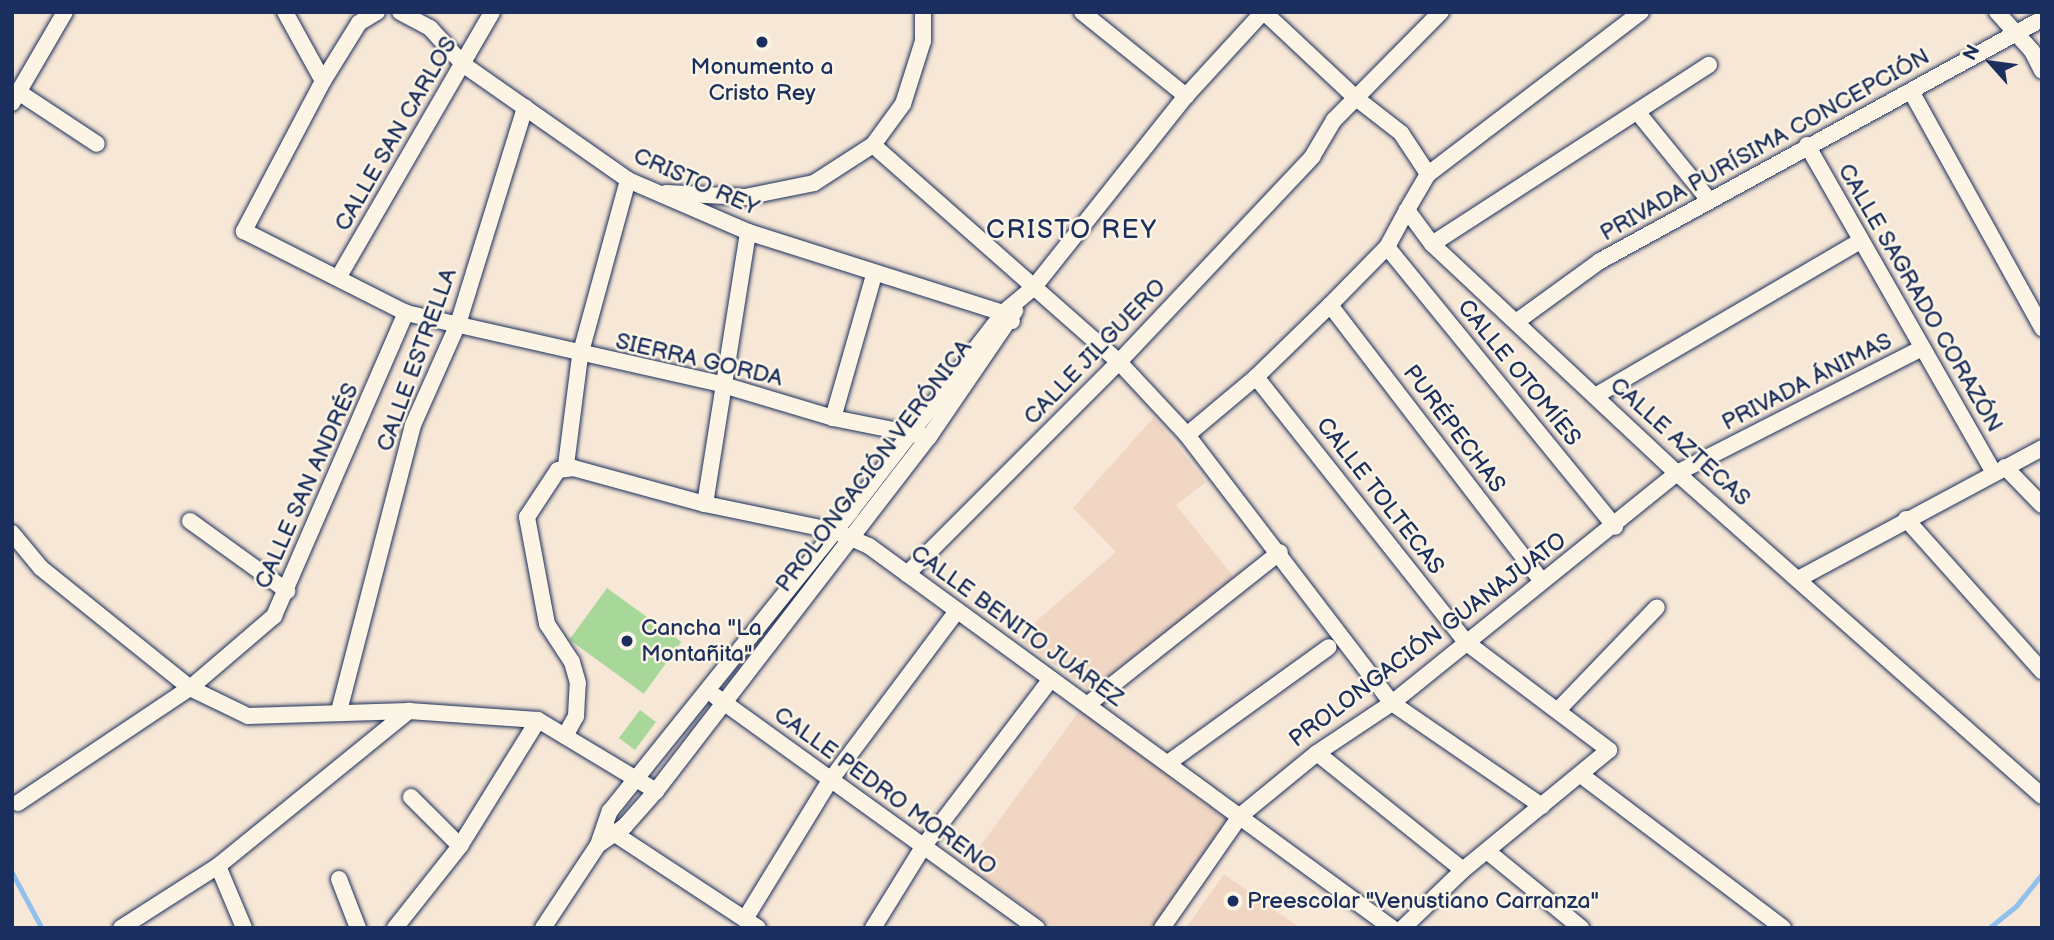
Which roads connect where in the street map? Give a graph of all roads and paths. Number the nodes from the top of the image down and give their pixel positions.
1 (65, 12) edge
2 (285, 12) edge
3 (377, 12) edge
4 (400, 12) edge
5 (492, 12) edge
6 (923, 12) edge
7 (1082, 12) edge
8 (1641, 12) edge
9 (1997, 12) edge
10 (1259, 14) edge
11 (1431, 15) edge
12 (2042, 19) edge
13 (2014, 33) junction
14 (464, 65) junction
15 (1709, 65) dead end
16 (2042, 71) edge
17 (323, 81) junction
18 (1912, 93) junction
19 (1186, 96) junction
20 (16, 98) edge
21 (1356, 98) junction
22 (525, 107) junction
23 (1639, 114) junction
24 (97, 144) dead end
25 (873, 145) junction
26 (1807, 145) junction
27 (1428, 174) junction
28 (628, 180) junction
29 (658, 193) junction
30 (1709, 200) junction
31 (1407, 210) junction
32 (748, 232) junction
33 (1860, 241) junction
34 (1432, 244) junction
35 (1387, 247) junction
36 (874, 275) junction
37 (338, 278) junction
38 (1034, 287) junction
39 (1330, 305) junction
40 (406, 313) junction
41 (1007, 317) junction
42 (1516, 322) junction
43 (458, 324) junction
44 (2042, 328) edge
45 (1920, 349) junction
46 (580, 356) junction
47 (1119, 362) junction
48 (1256, 377) junction
49 (720, 384) junction
50 (1595, 396) junction
51 (833, 418) junction
52 (921, 434) junction
53 (1187, 435) junction
54 (2042, 448) edge
55 (570, 467) junction
56 (2000, 470) junction
57 (1677, 474) junction
58 (705, 504) junction
59 (2042, 505) edge
60 (1906, 519) junction
61 (190, 521) dead end
62 (1615, 527) junction
63 (835, 531) junction
64 (12, 533) edge
65 (851, 537) junction
66 (1280, 552) junction
67 (906, 574) junction
68 (1800, 579) junction
69 (1542, 581) junction
70 (287, 591) junction
71 (1657, 607) dead end
72 (956, 612) junction
73 (1467, 643) junction
74 (1329, 647) dead end
75 (2042, 671) edge
76 (1051, 679) junction
77 (190, 688) junction
78 (707, 691) junction
79 (723, 702) junction
80 (1392, 703) junction
81 (1087, 705) junction
82 (1559, 709) junction
83 (339, 711) junction
84 (409, 711) junction
85 (538, 720) junction
86 (565, 736) junction
87 (1317, 753) junction
88 (1168, 763) junction
89 (1581, 775) junction
90 (637, 777) junction
91 (829, 782) junction
92 (656, 791) junction
93 (2042, 796) edge
94 (411, 797) dead end
95 (18, 803) dead end
96 (1542, 806) junction
97 (1240, 816) junction
98 (609, 830) junction
99 (460, 846) junction
100 (923, 848) junction
101 (1487, 851) junction
102 (218, 866) junction
103 (1464, 870) junction
104 (340, 879) dead end
105 (1015, 921) edge
106 (751, 923) edge
107 (1579, 927) edge
108 (121, 928) edge
109 (244, 928) edge
110 (358, 928) edge
111 (395, 928) edge
112 (543, 928) edge
113 (873, 928) edge
114 (1037, 928) edge
115 (1162, 928) edge
116 (1392, 928) edge
117 (1403, 928) edge
118 (1783, 928) edge

1 - 20 street
2 - 17 street
3 - 17 street
4 - 14 street, CRISTO REY
5 - 14 street, CALLE SAN CARLOS
6 - 25 street
7 - 19 street
8 - 27 street
9 - 13 street
10 - 19 street, PROLONGACIÓN VERÓNICA
10 - 21 street
11 - 21 street
12 - 13 street, PRIVADA PURÍSIMA CONCEPCIÓN
13 - 16 street
13 - 18 street, PRIVADA PURÍSIMA CONCEPCIÓN
14 - 22 street, CRISTO REY
14 - 37 street, CALLE SAN CARLOS
15 - 23 street
17 - 37 street, SIERRA GORDA
18 - 26 street, PRIVADA PURÍSIMA CONCEPCIÓN
18 - 44 street
19 - 38 street, PROLONGACIÓN VERÓNICA
20 - 24 street
21 - 27 street
21 - 47 street, CALLE JILGUERO
22 - 28 street, CRISTO REY
22 - 43 street, CALLE ESTRELLA
23 - 30 street
23 - 34 street
25 - 29 street
25 - 38 street
26 - 30 street, PRIVADA PURÍSIMA CONCEPCIÓN
26 - 33 street, CALLE SAGRADO CORAZÓN
27 - 31 street
28 - 29 street, CRISTO REY
28 - 46 street
29 - 32 street, CRISTO REY
30 - 42 street, PRIVADA PURÍSIMA CONCEPCIÓN
31 - 34 street, CALLE AZTECAS
31 - 35 street
32 - 36 street, CRISTO REY
32 - 49 street
33 - 45 street, CALLE SAGRADO CORAZÓN
33 - 50 street
34 - 42 street, CALLE AZTECAS
35 - 39 street
35 - 62 street, CALLE OTOMÍES
36 - 41 street, CRISTO REY
36 - 51 street
37 - 40 street, SIERRA GORDA
38 - 41 street, PROLONGACIÓN VERÓNICA
38 - 47 street
39 - 48 street
39 - 69 street, PURÉPECHAS
40 - 43 street, SIERRA GORDA
40 - 70 street, CALLE SAN ANDRÉS
41 - 52 street, PROLONGACIÓN VERÓNICA
42 - 50 street, CALLE AZTECAS
43 - 46 street, SIERRA GORDA
43 - 83 street, CALLE ESTRELLA
45 - 56 street, CALLE SAGRADO CORAZÓN
45 - 57 street, PRIVADA ÁNIMAS
46 - 49 street, SIERRA GORDA
46 - 55 street
47 - 53 street
47 - 67 street, CALLE JILGUERO
48 - 53 street
48 - 73 street, CALLE TOLTECAS
49 - 51 street, SIERRA GORDA
49 - 58 street
50 - 57 street, CALLE AZTECAS
51 - 52 street, SIERRA GORDA
52 - 63 street, PROLONGACIÓN VERÓNICA
52 - 65 street, PROLONGACIÓN VERÓNICA
53 - 66 street
54 - 56 street
55 - 58 street, CALLE BENITO JUÁREZ
55 - 86 street
56 - 59 street, CALLE SAGRADO CORAZÓN
56 - 60 street
57 - 62 street, PROLONGACIÓN GUANAJUATO
57 - 68 street, CALLE AZTECAS
58 - 63 street, CALLE BENITO JUÁREZ
60 - 68 street
60 - 75 street
61 - 70 street
62 - 69 street, PROLONGACIÓN GUANAJUATO
63 - 65 street, CALLE BENITO JUÁREZ
63 - 78 street, PROLONGACIÓN VERÓNICA
64 - 77 street
65 - 67 street, CALLE BENITO JUÁREZ
65 - 79 street, PROLONGACIÓN VERÓNICA
66 - 80 street
66 - 81 street
67 - 72 street, CALLE BENITO JUÁREZ
68 - 93 street, CALLE AZTECAS
69 - 73 street, PROLONGACIÓN GUANAJUATO
70 - 77 street, CALLE SAN ANDRÉS
71 - 82 street
72 - 76 street, CALLE BENITO JUÁREZ
72 - 91 street
73 - 80 street, PROLONGACIÓN GUANAJUATO
73 - 82 street, CALLE TOLTECAS
74 - 88 street
76 - 81 street, CALLE BENITO JUÁREZ
76 - 100 street
77 - 83 street
77 - 95 street, CALLE SAN ANDRÉS
78 - 79 street, CALLE PEDRO MORENO
78 - 90 street, PROLONGACIÓN VERÓNICA
79 - 91 street, CALLE PEDRO MORENO
79 - 92 street, PROLONGACIÓN VERÓNICA
80 - 87 street, PROLONGACIÓN GUANAJUATO
80 - 96 street
81 - 88 street, CALLE BENITO JUÁREZ
82 - 89 street, CALLE TOLTECAS
83 - 84 street
84 - 85 street
84 - 102 street
85 - 86 street
85 - 99 street
86 - 90 street
87 - 97 street, PROLONGACIÓN GUANAJUATO
87 - 103 street
88 - 97 street, CALLE BENITO JUÁREZ
89 - 96 street
89 - 118 street
90 - 92 street
90 - 98 street, PROLONGACIÓN VERÓNICA
91 - 100 street, CALLE PEDRO MORENO
91 - 106 street
92 - 98 street, PROLONGACIÓN VERÓNICA
94 - 99 street
96 - 101 street
97 - 115 street, PROLONGACIÓN GUANAJUATO
97 - 116 street, CALLE BENITO JUÁREZ
98 - 106 street
98 - 112 street, PROLONGACIÓN VERÓNICA
99 - 111 street
100 - 105 street, CALLE PEDRO MORENO
100 - 113 street
101 - 103 street
101 - 107 street
102 - 108 street
102 - 109 street
103 - 117 street
104 - 110 street
105 - 114 street, CALLE PEDRO MORENO

